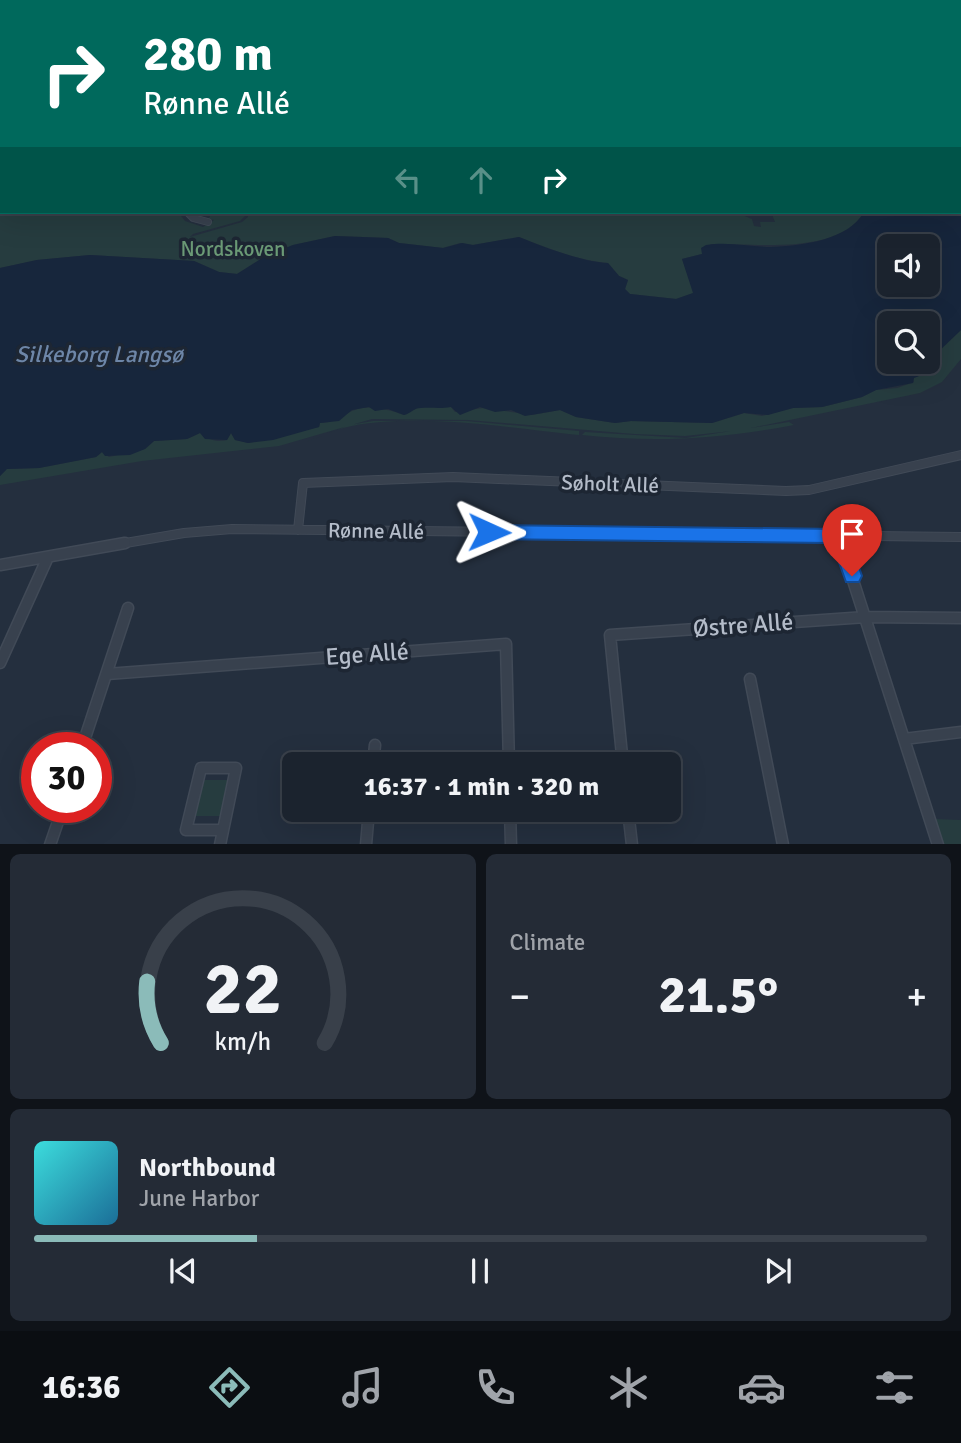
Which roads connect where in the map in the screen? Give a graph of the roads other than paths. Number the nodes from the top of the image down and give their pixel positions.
1 (189, 214) edge
2 (208, 222) dead end
3 (961, 455) edge
4 (298, 530) junction
5 (839, 536) junction
6 (961, 537) edge
7 (48, 557) junction
8 (0, 565) edge
9 (128, 608) dead end
10 (866, 617) junction
11 (961, 618) edge
12 (0, 663) edge
13 (107, 674) junction
14 (750, 679) dead end
15 (87, 732) edge
16 (961, 732) edge
17 (904, 739) junction
18 (375, 745) dead end
19 (374, 752) edge
20 (509, 752) edge
21 (622, 752) edge
22 (368, 822) edge
23 (510, 822) edge
24 (629, 822) edge
25 (58, 823) edge
26 (223, 830) junction
27 (50, 844) edge
28 (220, 844) edge
29 (366, 844) edge
30 (511, 844) edge
31 (632, 844) edge
32 (783, 844) edge
33 (938, 844) edge

1 - 2 street
3 - 4 street, Søholt Allé
4 - 5 street, Rønne Allé
4 - 7 street, Rønne Allé
5 - 6 street, Rønne Allé
5 - 10 street
7 - 8 street, Rønne Allé
7 - 12 street
9 - 13 street
10 - 11 street, Østre Allé
10 - 17 street
10 - 21 street, Østre Allé
13 - 15 street
13 - 20 street, Ege Allé
14 - 32 street
16 - 17 street
17 - 33 street
18 - 19 street
22 - 29 street
23 - 30 street
24 - 31 street
25 - 27 street
26 - 26 street
26 - 28 street

